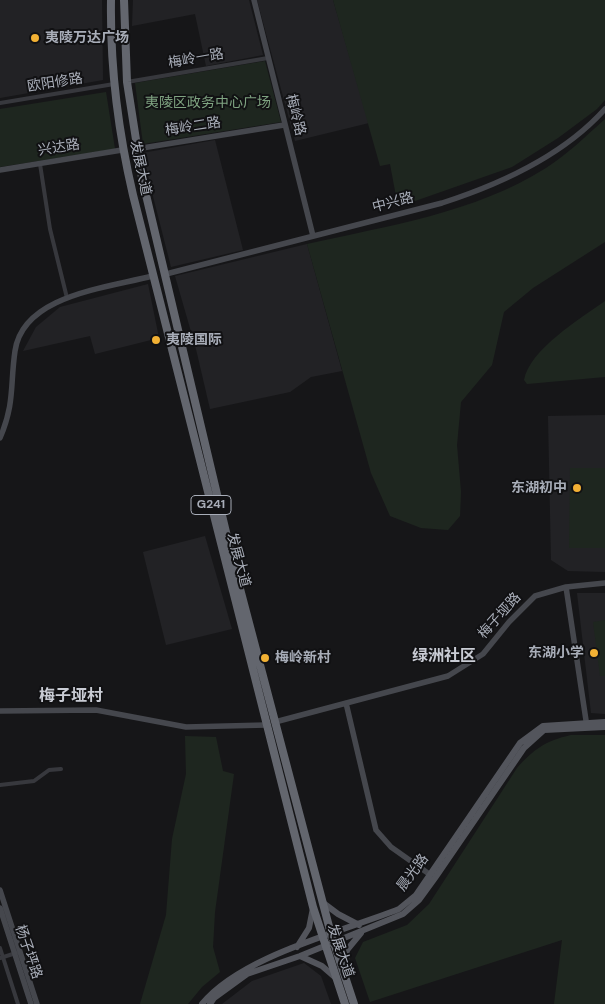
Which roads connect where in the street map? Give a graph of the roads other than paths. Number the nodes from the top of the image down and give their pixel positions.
1 (111, 0) edge
2 (124, 0) edge
3 (254, 0) edge
4 (268, 58) junction
5 (127, 82) junction
6 (114, 84) junction
7 (0, 103) edge
8 (605, 109) edge
9 (284, 125) junction
10 (136, 149) junction
11 (122, 150) junction
12 (40, 164) junction
13 (0, 170) edge
14 (312, 236) junction
15 (166, 274) junction
16 (152, 276) junction
17 (67, 298) junction
18 (0, 438) edge
19 (605, 583) edge
20 (566, 586) junction
21 (346, 703) junction
22 (0, 711) edge
23 (275, 722) junction
24 (605, 722) edge
25 (586, 724) junction
26 (266, 725) junction
27 (605, 727) edge
28 (61, 769) dead end
29 (0, 784) edge
30 (432, 876) junction
31 (0, 890) edge
32 (322, 902) junction
33 (313, 907) junction
34 (0, 908) edge
35 (359, 925) junction
36 (365, 930) junction
37 (331, 934) junction
38 (323, 942) junction
39 (334, 943) junction
40 (0, 948) edge
41 (296, 948) junction
42 (16, 953) junction
43 (300, 956) junction
44 (2, 958) edge
45 (345, 976) junction
46 (337, 979) junction
47 (18, 1004) edge
48 (31, 1004) edge
49 (37, 1004) edge
50 (202, 1004) edge
51 (210, 1004) edge
52 (345, 1004) edge
53 (354, 1004) edge

1 - 6 highway, 发展大道 / G241
2 - 5 highway, 发展大道 / G241
3 - 4 street, 梅岭路
4 - 5 street, 梅岭一路
4 - 9 street, 梅岭路
5 - 10 highway, 发展大道 / G241
6 - 7 street, 欧阳修路
6 - 11 highway, 发展大道 / G241
8 - 14 street, 中兴路
9 - 10 street, 梅岭二路
9 - 14 street, 梅岭路
10 - 15 highway, 发展大道 / G241
11 - 12 street, 兴达路
11 - 16 highway, 发展大道 / G241
12 - 13 street, 兴达路
12 - 17 street
14 - 15 street, 中兴路
15 - 23 highway, 发展大道 / G241
16 - 17 street
16 - 26 highway, 发展大道 / G241
17 - 18 street
19 - 20 street, 梅子垭路
20 - 21 street, 梅子垭路
20 - 25 street
21 - 23 street, 梅子垭路
21 - 30 street
22 - 26 street
23 - 32 highway, 发展大道 / G241
24 - 25 main road, 晨光路
25 - 27 main road, 晨光路
25 - 30 main road, 晨光路
26 - 33 highway, 发展大道 / G241
28 - 29 street
30 - 35 main road, 晨光路
30 - 36 main road, 晨光路
31 - 49 street
32 - 35 main road
32 - 37 highway, 发展大道 / G241
33 - 38 highway, 发展大道 / G241
33 - 41 main road
34 - 42 street, 杨子坪路
35 - 37 main road, 晨光路
36 - 39 main road, 晨光路
36 - 45 main road
37 - 38 main road, 晨光路
37 - 39 highway, 发展大道 / G241
38 - 39 main road, 晨光路
38 - 41 main road, 晨光路
38 - 43 main road, 晨光路
38 - 46 highway, 发展大道 / G241
39 - 45 highway, 发展大道 / G241
40 - 44 street
41 - 50 main road, 晨光路
42 - 44 street
42 - 48 street, 杨子坪路
43 - 46 main road
43 - 51 main road, 晨光路
44 - 47 street
45 - 53 highway, 发展大道 / G241
46 - 52 highway, 发展大道 / G241

